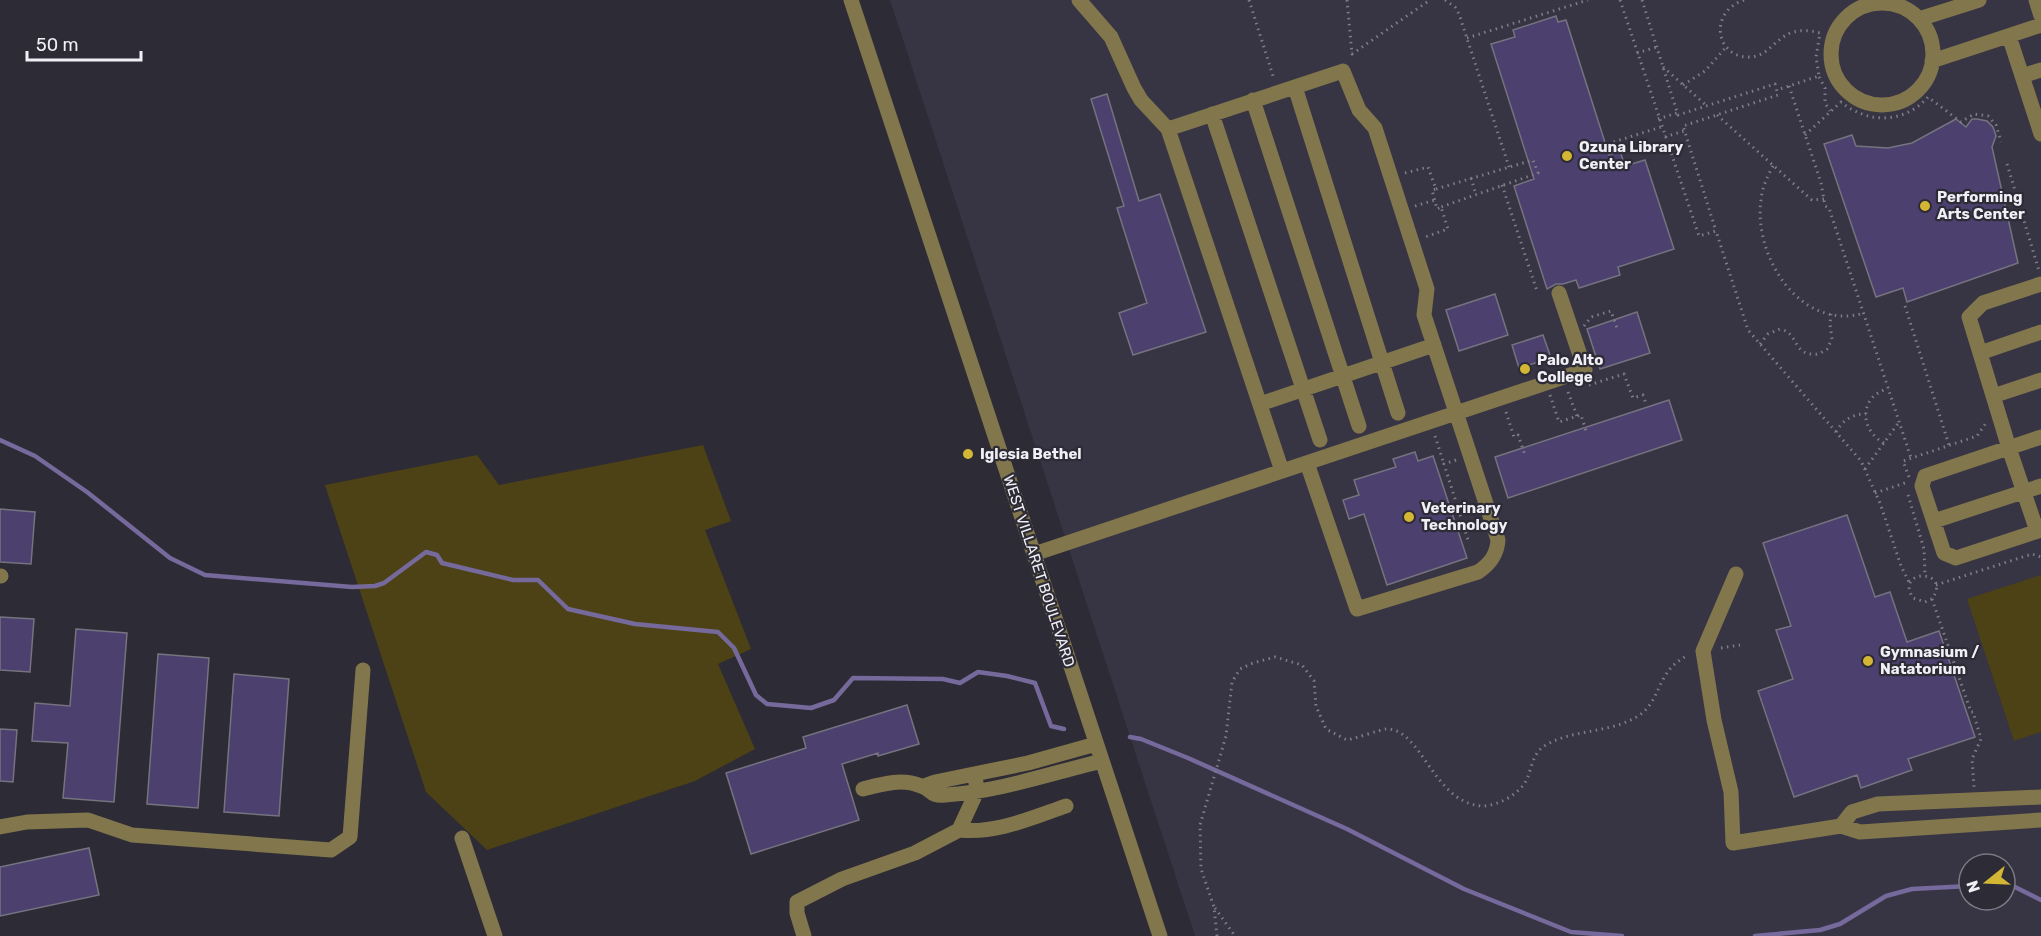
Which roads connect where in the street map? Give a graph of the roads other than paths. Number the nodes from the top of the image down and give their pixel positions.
1 (851, 0) edge
2 (1079, 0) edge
3 (1979, 0) edge
4 (2036, 0) edge
5 (2041, 16) edge
6 (1919, 19) junction
7 (2041, 25) edge
8 (2009, 36) junction
9 (1932, 61) junction
10 (2041, 70) edge
11 (2022, 76) junction
12 (1294, 87) junction
13 (1253, 100) junction
14 (1212, 114) junction
15 (1168, 129) junction
16 (2041, 134) edge
17 (2041, 284) edge
18 (1559, 293) dead end
19 (2041, 332) edge
20 (1434, 345) junction
21 (1980, 353) junction
22 (1382, 363) junction
23 (1343, 376) junction
24 (2041, 380) edge
25 (1304, 389) junction
26 (1993, 396) junction
27 (1260, 404) junction
28 (1398, 412) dead end
29 (1457, 414) junction
30 (1359, 426) dead end
31 (2041, 437) edge
32 (1320, 440) dead end
33 (2008, 448) junction
34 (1307, 463) junction
35 (1282, 471) junction
36 (2041, 486) edge
37 (2023, 492) junction
38 (1934, 521) junction
39 (2039, 530) edge
40 (1034, 554) junction
41 (1736, 574) dead end
42 (363, 670) dead end
43 (1096, 744) junction
44 (1102, 761) junction
45 (976, 783) junction
46 (863, 789) dead end
47 (2041, 797) edge
48 (1066, 806) dead end
49 (2041, 820) edge
50 (1841, 826) junction
51 (0, 827) edge
52 (959, 830) junction
53 (462, 838) dead end
54 (495, 936) edge
55 (804, 936) edge
56 (1160, 936) edge

1 - 40 street, WEST VILLARET BOULEVARD
2 - 15 street
3 - 6 street
4 - 5 street
6 - 9 street
6 - 9 street
7 - 8 street
8 - 9 street
8 - 11 street
10 - 11 street
11 - 16 street
12 - 13 street
12 - 20 street
12 - 22 street
13 - 14 street
13 - 23 street
14 - 15 street
14 - 25 street
15 - 27 street
17 - 21 street
18 - 29 street
19 - 21 street
20 - 22 street
20 - 29 street
21 - 26 street
22 - 23 street
22 - 28 street
23 - 25 street
23 - 30 street
24 - 26 street
25 - 27 street
25 - 32 street
26 - 33 street
27 - 35 street
29 - 34 street
29 - 34 street
31 - 33 street
33 - 37 street
33 - 38 street
34 - 35 street
35 - 40 street
36 - 37 street
37 - 38 street
37 - 39 street
38 - 39 street
40 - 43 street, WEST VILLARET BOULEVARD
41 - 50 street
42 - 51 street
43 - 44 street, WEST VILLARET BOULEVARD
43 - 45 street
44 - 45 street
44 - 56 street, WEST VILLARET BOULEVARD
45 - 46 street
45 - 52 street
47 - 50 street
48 - 52 street
49 - 50 street
52 - 55 street
53 - 54 street

